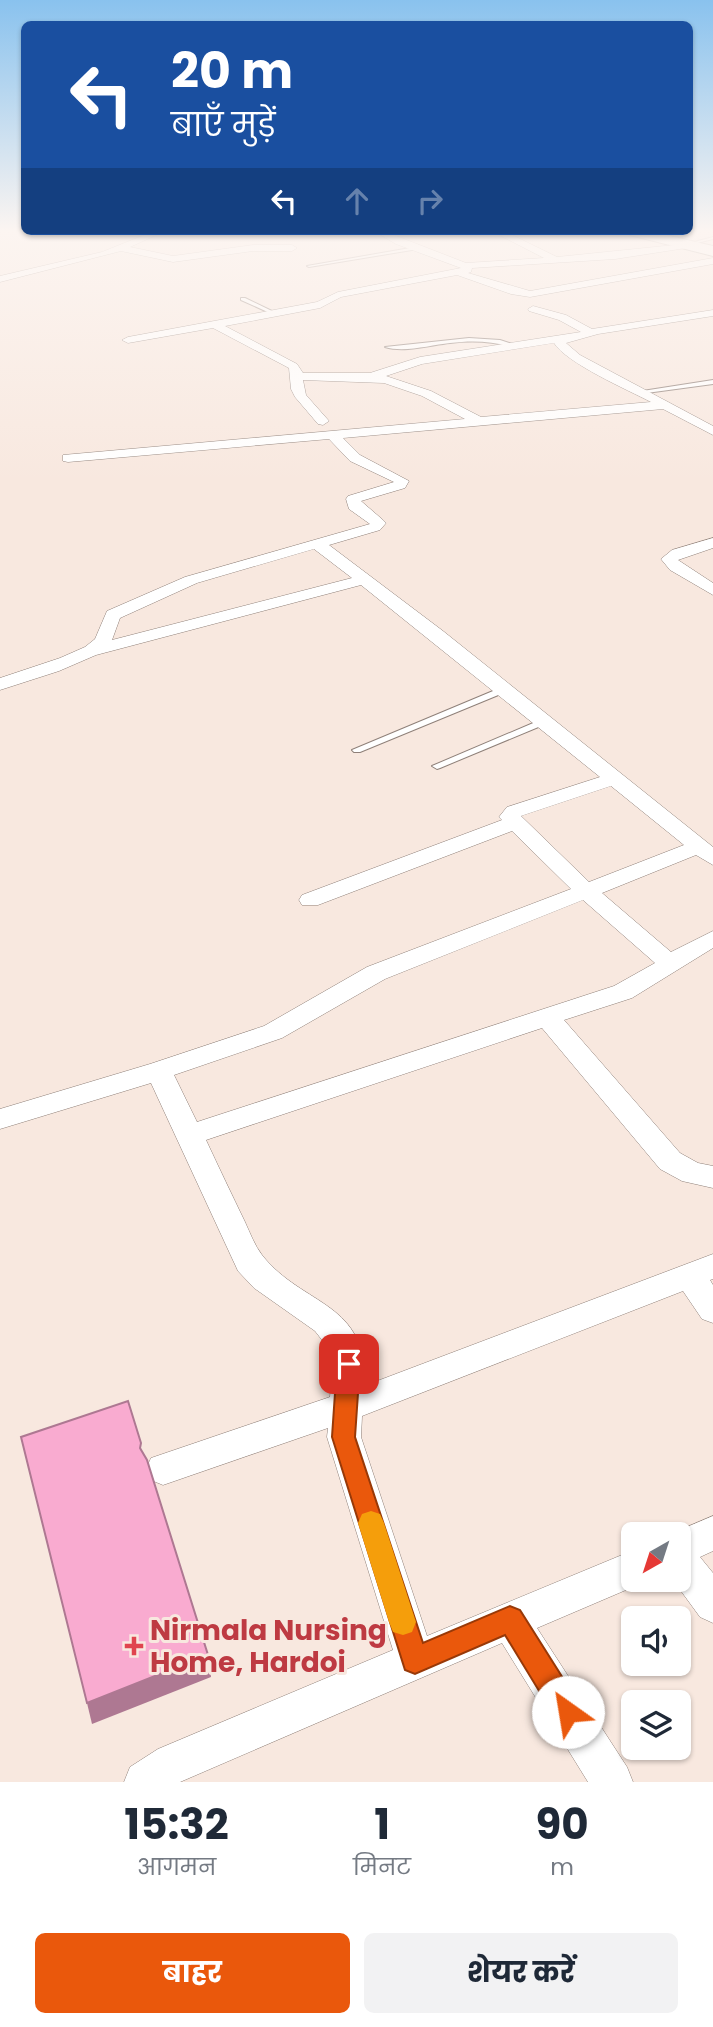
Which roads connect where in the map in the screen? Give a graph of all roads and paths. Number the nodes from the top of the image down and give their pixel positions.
1 (264, 315) edge
2 (550, 315) edge
3 (699, 315) edge
4 (216, 325) junction
5 (589, 332) junction
6 (562, 338) junction
7 (128, 340) dead end
8 (516, 346) junction
9 (388, 347) dead end
10 (298, 376) junction
11 (371, 377) junction
12 (713, 382) edge
13 (639, 392) junction
14 (664, 405) junction
15 (323, 421) dead end
16 (480, 422) junction
17 (713, 431) edge
18 (333, 435) junction
19 (68, 458) dead end
20 (713, 543) edge
21 (317, 544) junction
22 (363, 580) junction
23 (713, 590) edge
24 (88, 652) junction
25 (0, 684) edge
26 (505, 689) junction
27 (545, 721) junction
28 (357, 750) dead end
29 (437, 766) dead end
30 (616, 778) junction
31 (514, 823) junction
32 (706, 853) edge
33 (586, 891) junction
34 (310, 900) dead end
35 (713, 938) edge
36 (671, 964) junction
37 (546, 1016) junction
38 (159, 1071) junction
39 (0, 1119) edge
40 (190, 1135) junction
41 (713, 1177) edge
42 (701, 1271) edge
43 (713, 1310) edge
44 (346, 1407) junction
45 (163, 1469) dead end
46 (713, 1533) edge
47 (691, 1543) edge
48 (621, 1573) edge
49 (691, 1574) edge
50 (713, 1604) edge
51 (510, 1620) junction
52 (415, 1660) junction
53 (145, 1782) edge
54 (612, 1782) edge

1 - 4 street
2 - 5 street
3 - 5 street
4 - 7 street
4 - 10 street
5 - 6 street
6 - 8 street
6 - 13 street
8 - 9 lane
8 - 11 street
10 - 11 street
10 - 15 street
11 - 16 street
12 - 13 lane
13 - 14 street
14 - 16 street
14 - 17 street
16 - 18 street
18 - 19 street
18 - 21 street
20 - 23 street
21 - 22 street
21 - 24 street
22 - 24 street
22 - 26 street
24 - 25 street
26 - 27 street
26 - 28 lane
27 - 29 lane
27 - 30 street
30 - 31 street
30 - 32 street
31 - 33 street
31 - 34 street
32 - 33 street
33 - 36 street
33 - 38 street
35 - 36 street
36 - 37 street
37 - 40 street
37 - 41 street
38 - 39 street
38 - 40 street
40 - 44 street
42 - 43 street
42 - 44 street
44 - 45 street
44 - 52 street
46 - 47 street
48 - 51 street
49 - 50 street
51 - 52 street
51 - 54 street
52 - 53 street

